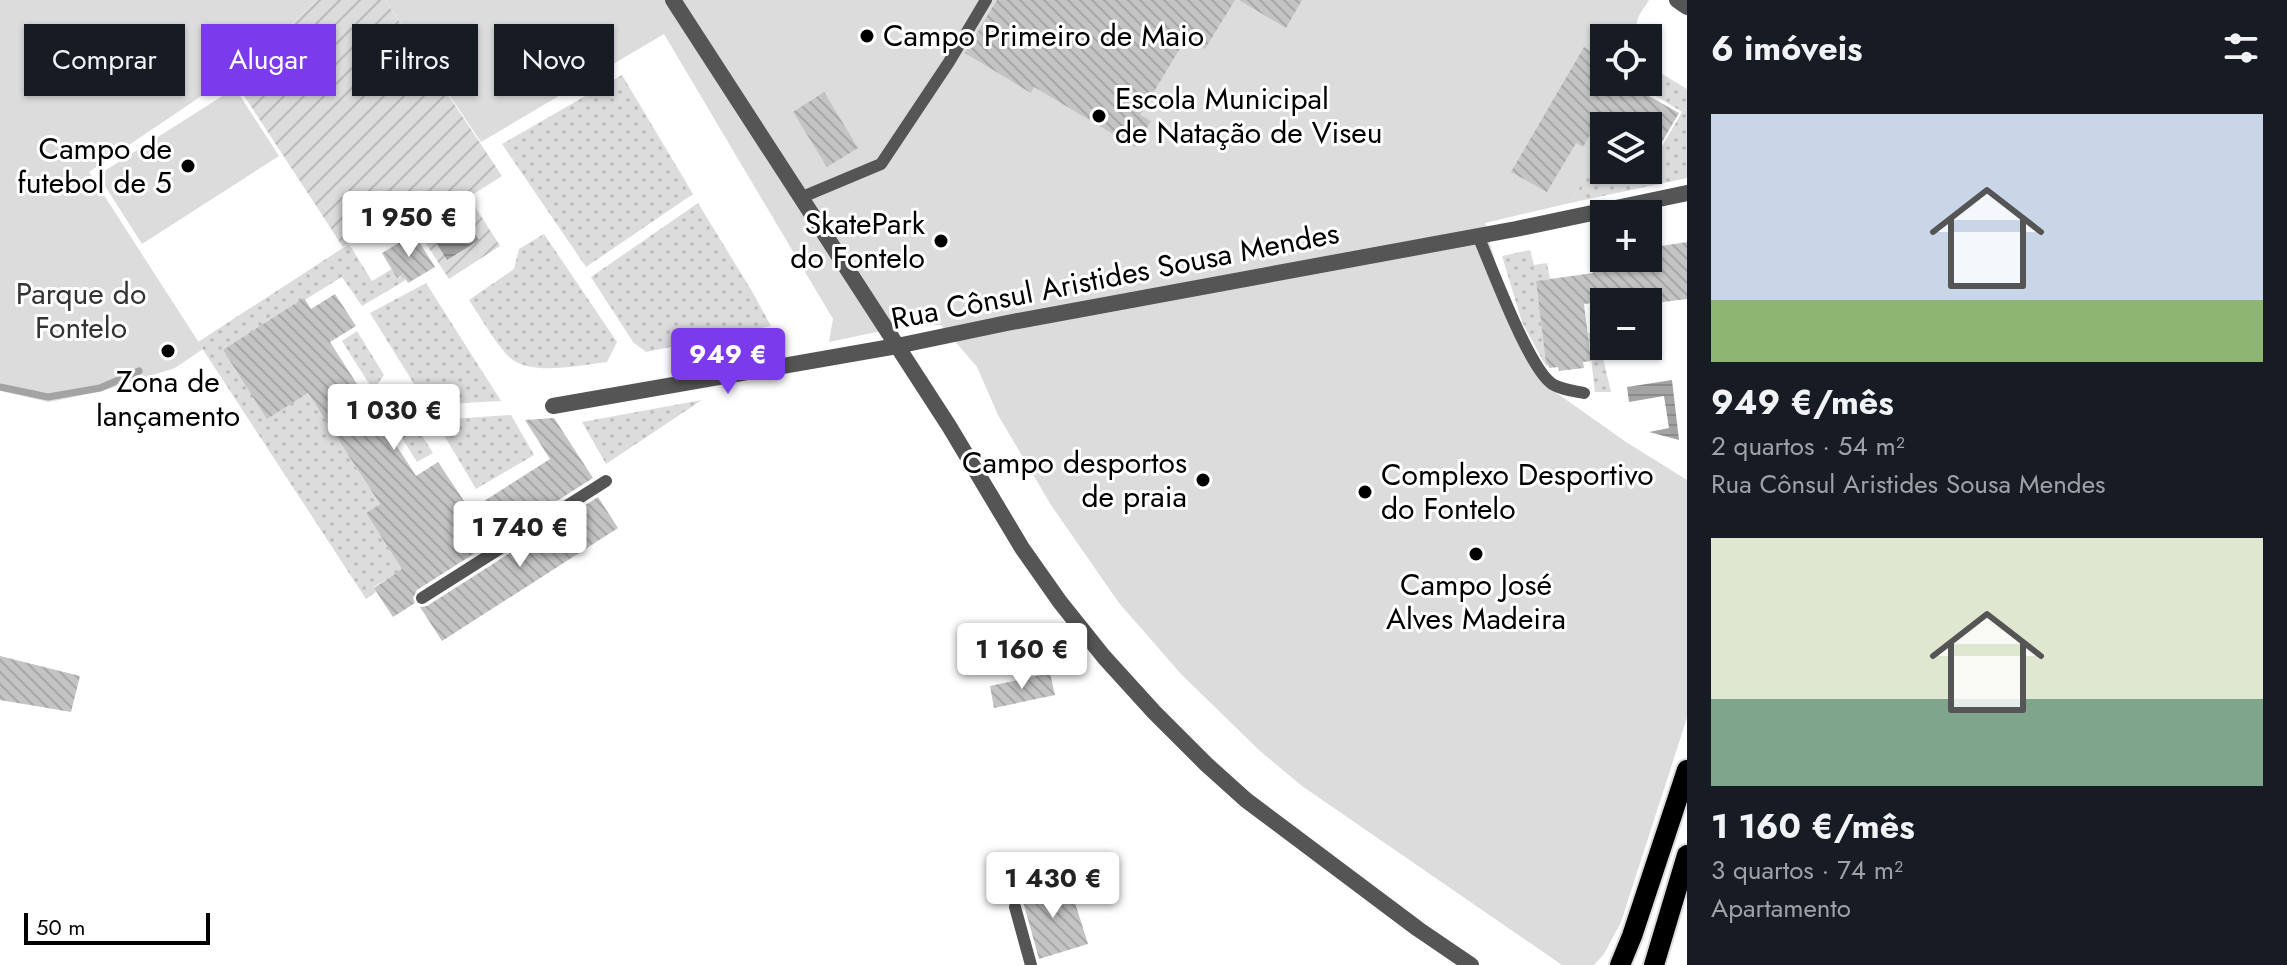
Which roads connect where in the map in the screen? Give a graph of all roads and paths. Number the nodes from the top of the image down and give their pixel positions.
1 (673, 0) edge
2 (986, 0) edge
3 (1677, 0) edge
4 (1687, 7) edge
5 (1687, 193) edge
6 (800, 198) junction
7 (1478, 236) junction
8 (897, 346) junction
9 (1584, 393) dead end
10 (553, 406) dead end
11 (606, 481) dead end
12 (422, 598) dead end
13 (1687, 770) edge
14 (1687, 855) edge
15 (1015, 907) dead end
16 (1031, 965) edge
17 (1471, 965) edge
18 (1620, 965) edge
19 (1654, 965) edge

1 - 6 street
2 - 6 lane
3 - 4 street
5 - 7 street, Rua Cônsul Aristides Sousa Mendes
6 - 8 street
7 - 8 street, Rua Cônsul Aristides Sousa Mendes
7 - 9 lane
8 - 10 street, Rua Cônsul Aristides Sousa Mendes
8 - 17 street
11 - 12 lane
13 - 18 main road
14 - 19 main road
15 - 16 lane

